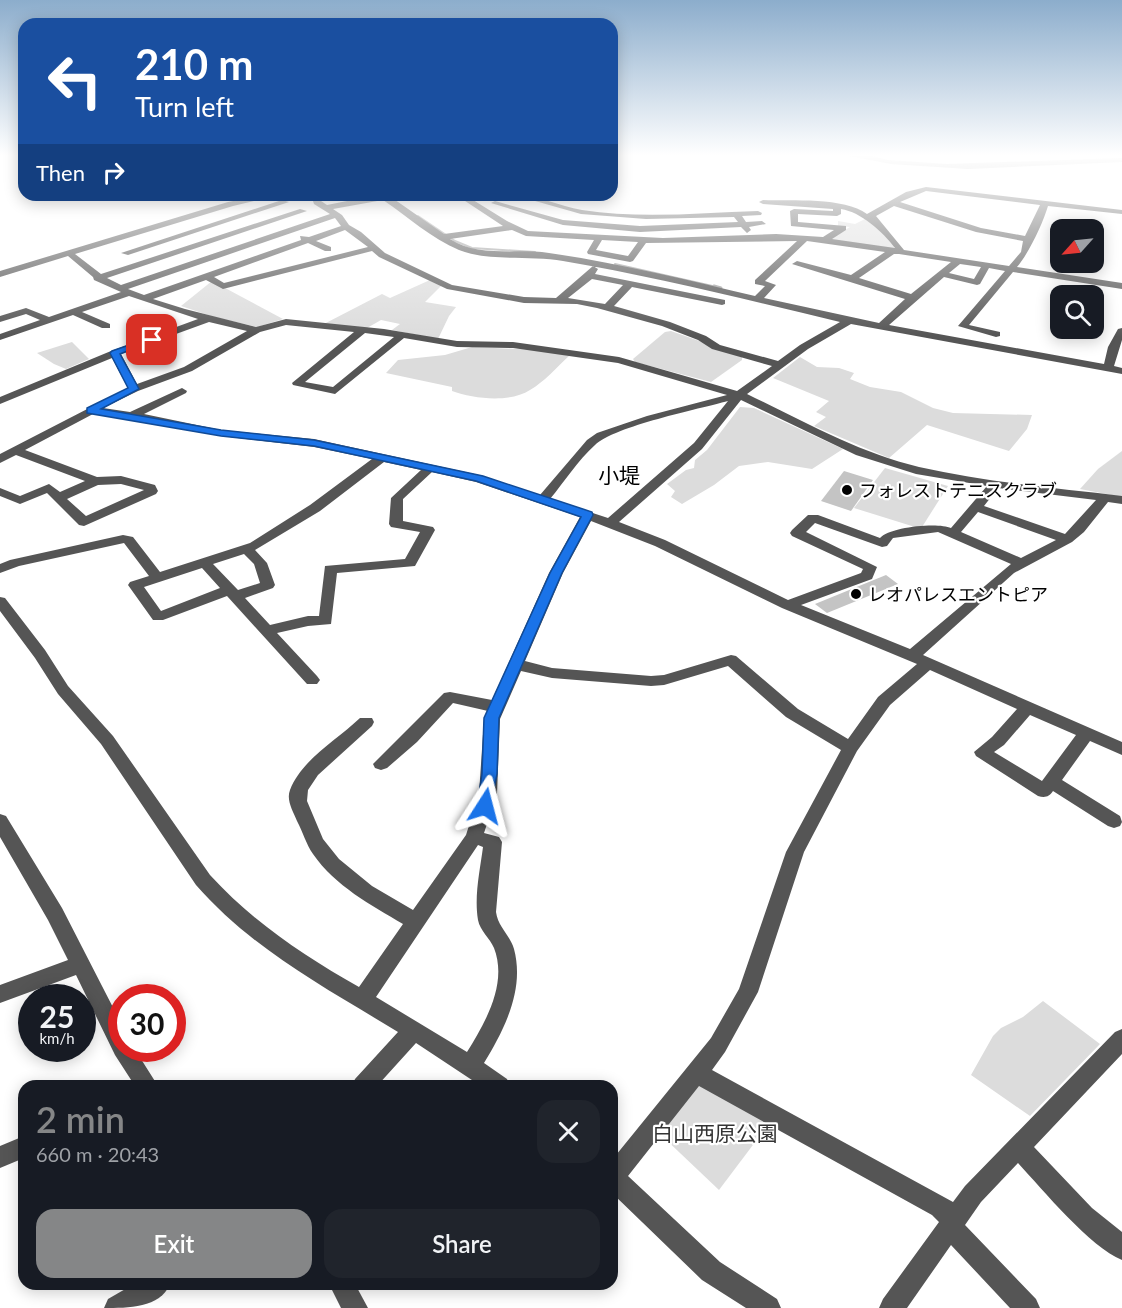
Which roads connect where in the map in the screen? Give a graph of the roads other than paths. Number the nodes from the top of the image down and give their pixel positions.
1 (196, 215) edge
2 (244, 215) edge
3 (254, 215) edge
4 (291, 215) edge
5 (336, 215) joint
6 (412, 215) edge
7 (492, 215) edge
8 (536, 215) edge
9 (558, 215) edge
10 (625, 215) edge
11 (705, 215) edge
12 (737, 215) edge
13 (794, 215) edge
14 (863, 215) edge
15 (872, 215) edge
16 (931, 215) edge
17 (1041, 215) edge
18 (646, 217) junction
19 (549, 219) junction
20 (269, 222) junction
21 (170, 223) junction
22 (874, 223) junction
23 (762, 224) dead end
24 (743, 225) junction
25 (346, 227) junction
26 (512, 227) junction
27 (640, 228) junction
28 (288, 231) junction
29 (522, 231) junction
30 (191, 233) junction
31 (446, 237) junction
32 (599, 238) junction
33 (751, 238) junction
34 (805, 238) junction
35 (1026, 239) junction
36 (309, 240) junction
37 (639, 240) junction
38 (824, 240) junction
39 (209, 242) junction
40 (105, 243) junction
41 (374, 248) junction
42 (328, 249) dead end
43 (229, 251) junction
44 (895, 251) junction
45 (69, 253) junction
46 (125, 253) junction
47 (251, 260) junction
48 (957, 261) junction
49 (145, 263) junction
50 (595, 263) junction
51 (797, 264) dead end
52 (986, 266) junction
53 (1009, 269) junction
54 (164, 273) junction
55 (0, 274) edge
56 (942, 274) junction
57 (206, 276) junction
58 (590, 276) junction
59 (97, 278) junction
60 (851, 279) junction
61 (185, 284) junction
62 (630, 284) junction
63 (1122, 286) edge
64 (123, 291) junction
65 (145, 298) junction
66 (912, 298) junction
67 (761, 300) junction
68 (557, 302) junction
69 (608, 308) junction
70 (74, 312) junction
71 (0, 319) edge
72 (207, 319) junction
73 (49, 320) junction
74 (849, 321) junction
75 (106, 326) dead end
76 (882, 326) junction
77 (256, 330) junction
78 (363, 330) junction
79 (1122, 331) edge
80 (996, 334) dead end
81 (402, 335) junction
82 (0, 337) edge
83 (115, 353) junction
84 (781, 364) junction
85 (1108, 368) junction
86 (1122, 371) edge
87 (152, 383) junction
88 (134, 389) junction
89 (739, 395) junction
90 (0, 401) edge
91 (91, 410) junction
92 (131, 416) junction
93 (16, 451) junction
94 (381, 458) junction
95 (0, 459) edge
96 (430, 468) junction
97 (96, 481) junction
98 (995, 484) junction
99 (0, 492) edge
100 (60, 497) junction
101 (1105, 497) junction
102 (543, 499) junction
103 (1122, 500) edge
104 (975, 507) junction
105 (588, 515) junction
106 (610, 523) junction
107 (954, 533) junction
108 (1067, 539) junction
109 (246, 549) junction
110 (205, 563) junction
111 (1021, 563) junction
112 (0, 569) edge
113 (157, 577) junction
114 (232, 593) junction
115 (0, 602) edge
116 (788, 604) junction
117 (265, 631) junction
118 (920, 659) junction
119 (515, 664) junction
120 (312, 680) dead end
121 (497, 707) junction
122 (1027, 707) junction
123 (366, 722) dead end
124 (1087, 733) junction
125 (850, 748) junction
126 (1122, 749) edge
127 (381, 764) dead end
128 (1052, 782) junction
129 (0, 821) edge
130 (1114, 821) dead end
131 (474, 837) junction
132 (415, 921) junction
133 (81, 964) junction
134 (0, 994) edge
135 (362, 1000) junction
136 (108, 1019) edge
137 (414, 1030) junction
138 (1122, 1039) edge
139 (131, 1062) edge
140 (470, 1066) junction
141 (697, 1072) junction
142 (143, 1080) edge
143 (368, 1080) edge
144 (490, 1080) edge
145 (1018, 1147) junction
146 (18, 1150) edge
147 (0, 1157) edge
148 (618, 1170) edge
149 (618, 1183) edge
150 (952, 1224) junction
151 (1122, 1248) edge
152 (148, 1290) edge
153 (344, 1290) edge
154 (117, 1308) edge
155 (355, 1308) edge
156 (768, 1308) edge
157 (892, 1308) edge
158 (1027, 1308) edge

1 - 21 street
2 - 30 street
3 - 20 street
4 - 20 street
5 - 25 street
5 - 28 street
6 - 31 street
7 - 26 street
8 - 19 street
9 - 19 street
10 - 18 street
11 - 18 street
12 - 24 street
13 - 38 street
14 - 22 street
15 - 22 street
16 - 35 street
17 - 35 street
18 - 27 street
19 - 27 street
19 - 29 street
20 - 28 street
20 - 39 street
21 - 30 street
21 - 40 street
22 - 44 street
23 - 24 street
24 - 27 street
24 - 33 street
25 - 36 street
25 - 41 street
26 - 29 street
26 - 31 street
27 - 37 street
28 - 36 street
28 - 43 street
29 - 32 street
30 - 39 street
30 - 46 street
31 - 50 street
32 - 37 street
32 - 37 street
33 - 34 street
33 - 37 street
34 - 38 street
34 - 67 street
35 - 53 street
36 - 42 street
36 - 47 street
38 - 44 street
39 - 43 street
39 - 49 street
40 - 45 street
40 - 46 street
41 - 57 street
41 - 68 street
43 - 47 street
43 - 54 street
44 - 48 street
44 - 60 street
45 - 55 street
45 - 59 street
46 - 49 street
47 - 57 street
48 - 52 street
48 - 56 street
49 - 54 street
49 - 59 street
50 - 58 street
50 - 67 street
51 - 60 street
52 - 53 street
52 - 56 street
53 - 63 street
53 - 80 street
54 - 61 street
54 - 64 street
56 - 66 street
57 - 61 street
58 - 62 street
58 - 68 street
59 - 64 street
60 - 66 street
61 - 65 street
62 - 67 street
62 - 69 street
64 - 65 street
64 - 70 street
65 - 72 street
66 - 76 street
67 - 74 street
68 - 69 street
69 - 84 street
70 - 73 street
70 - 75 street
71 - 73 street
72 - 77 street
72 - 83 street
73 - 82 street
74 - 76 street
74 - 84 street
76 - 85 street
77 - 78 street
77 - 87 street
78 - 81 street
78 - 81 street
79 - 85 street
81 - 89 street
83 - 88 street
83 - 90 street
84 - 89 street
85 - 86 street
87 - 88 street
87 - 92 street
88 - 91 street
89 - 98 street
89 - 102 street
89 - 106 street
91 - 92 street
91 - 93 street
92 - 94 street
93 - 95 street
93 - 97 street
94 - 96 street
94 - 109 street
96 - 102 street
96 - 117 street
97 - 100 street
97 - 100 street
98 - 101 street
98 - 104 street
99 - 100 street
101 - 103 street
101 - 108 street
102 - 105 street
104 - 107 street
104 - 108 street
105 - 106 street
105 - 119 street
106 - 116 street
107 - 111 street
107 - 116 street
108 - 111 street
109 - 110 street
109 - 114 street
110 - 113 street
110 - 114 street
111 - 118 street
112 - 113 street
113 - 114 street
114 - 117 street
115 - 135 street
116 - 118 street
117 - 120 street
118 - 122 street
118 - 125 street
119 - 121 street
119 - 125 street
121 - 127 street
121 - 131 street
122 - 124 street
122 - 128 street
123 - 132 street
124 - 126 street
124 - 128 street
125 - 141 street
128 - 130 street
129 - 133 street
131 - 132 street
131 - 140 street
132 - 135 street
133 - 134 street
133 - 136 street
135 - 137 street
137 - 140 street
137 - 143 street
138 - 145 street
139 - 142 street
140 - 144 street
141 - 148 street
141 - 150 street
145 - 150 street
145 - 151 street
146 - 147 street
149 - 156 street
150 - 157 street
150 - 158 street
152 - 154 street
153 - 155 street

